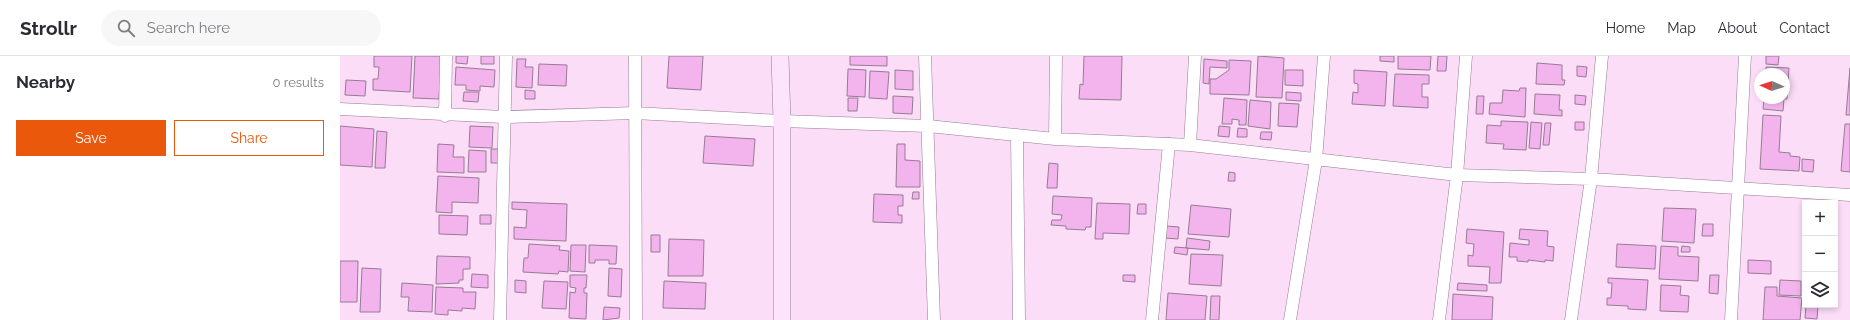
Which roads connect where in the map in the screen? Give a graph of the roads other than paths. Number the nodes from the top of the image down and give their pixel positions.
1 (446, 56) edge
2 (506, 56) edge
3 (635, 56) edge
4 (780, 56) edge
5 (925, 56) edge
6 (1056, 56) edge
7 (1195, 56) edge
8 (1324, 56) edge
9 (1466, 56) edge
10 (1602, 56) edge
11 (1745, 56) edge
12 (340, 109) edge
13 (635, 113) junction
14 (445, 116) junction
15 (504, 118) junction
16 (782, 121) junction
17 (928, 126) junction
18 (1017, 135) junction
19 (1055, 138) junction
20 (1169, 144) junction
21 (1190, 145) junction
22 (1316, 160) junction
23 (1457, 175) junction
24 (1591, 179) junction
25 (1737, 188) junction
26 (1850, 195) edge
27 (500, 320) edge
28 (636, 320) edge
29 (782, 320) edge
30 (934, 320) edge
31 (1019, 320) edge
32 (1152, 320) edge
33 (1290, 320) edge
34 (1439, 320) edge
35 (1571, 320) edge
36 (1730, 320) edge

1 - 14 street
2 - 15 street
3 - 13 street
4 - 16 main road
5 - 17 street
6 - 19 street
7 - 21 street
8 - 22 street
9 - 23 street
10 - 24 street
11 - 25 street
12 - 14 street
13 - 15 street
13 - 16 street
13 - 28 street
14 - 15 street
15 - 27 street
16 - 17 street
16 - 29 main road
17 - 18 street
17 - 30 street
18 - 19 street
18 - 31 street
19 - 20 street
20 - 21 street
20 - 32 street
21 - 22 street
22 - 23 street
22 - 33 street
23 - 24 street
23 - 34 street
24 - 25 street
24 - 35 street
25 - 26 street
25 - 36 street

